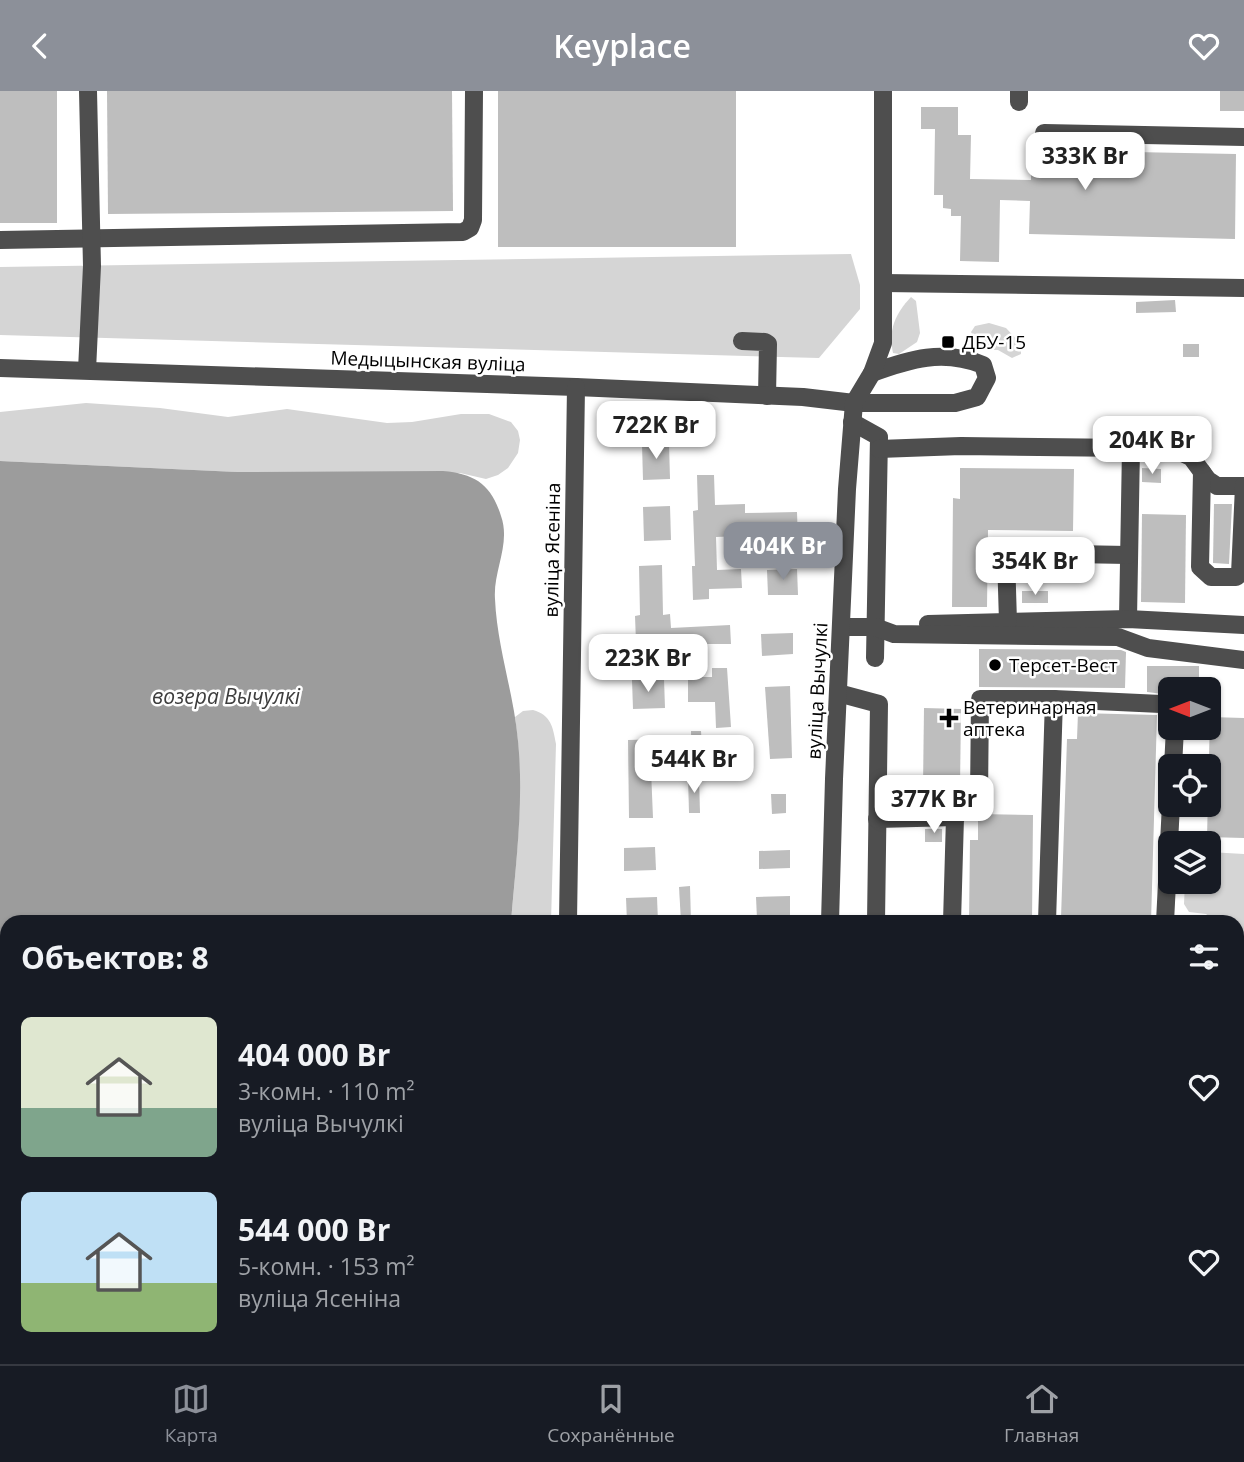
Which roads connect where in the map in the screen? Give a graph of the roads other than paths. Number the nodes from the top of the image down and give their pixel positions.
1 (88, 91) edge
2 (474, 91) edge
3 (883, 91) edge
4 (1044, 133) dead end
5 (1244, 137) edge
6 (91, 239) junction
7 (0, 240) edge
8 (883, 283) junction
9 (1244, 288) edge
10 (742, 341) dead end
11 (0, 368) edge
12 (87, 370) junction
13 (872, 373) junction
14 (576, 387) junction
15 (767, 396) junction
16 (854, 403) junction
17 (852, 422) junction
18 (1131, 448) junction
19 (879, 449) junction
20 (1202, 472) junction
21 (1244, 486) edge
22 (1128, 555) junction
23 (1128, 619) junction
24 (1008, 622) junction
25 (1244, 625) edge
26 (841, 627) junction
27 (875, 627) junction
28 (875, 659) dead end
29 (1244, 660) edge
30 (838, 694) junction
31 (1054, 699) junction
32 (1158, 704) edge
33 (955, 817) junction
34 (1170, 817) edge
35 (877, 818) junction
36 (568, 915) edge
37 (830, 915) edge
38 (876, 915) edge
39 (952, 915) edge
40 (1047, 915) edge
41 (1165, 915) edge

1 - 6 street
2 - 6 street
3 - 8 street, вуліца Вычулкі
4 - 5 street
6 - 7 street
6 - 12 street
8 - 9 street
8 - 13 street, вуліца Вычулкі
10 - 15 street
11 - 12 street, Медыцынская вуліца
12 - 14 street, Медыцынская вуліца
13 - 16 street, вуліца Вычулкі
13 - 16 street, Медыцынская вуліца
14 - 15 street, Медыцынская вуліца
14 - 36 street, вуліца Ясеніна
15 - 16 street, Медыцынская вуліца
16 - 17 street, вуліца Вычулкі
17 - 19 street
17 - 26 street, вуліца Вычулкі
18 - 19 street
18 - 20 street
18 - 22 street
19 - 27 street
20 - 21 street
20 - 21 street
22 - 23 street
22 - 24 street
23 - 24 street
23 - 25 street
24 - 27 street
26 - 27 street
26 - 30 street, вуліца Вычулкі
27 - 28 street
27 - 29 street
30 - 35 street
30 - 37 street, вуліца Вычулкі
31 - 32 street
31 - 33 street
31 - 40 street
33 - 35 street
33 - 39 street
34 - 41 street
35 - 38 street

